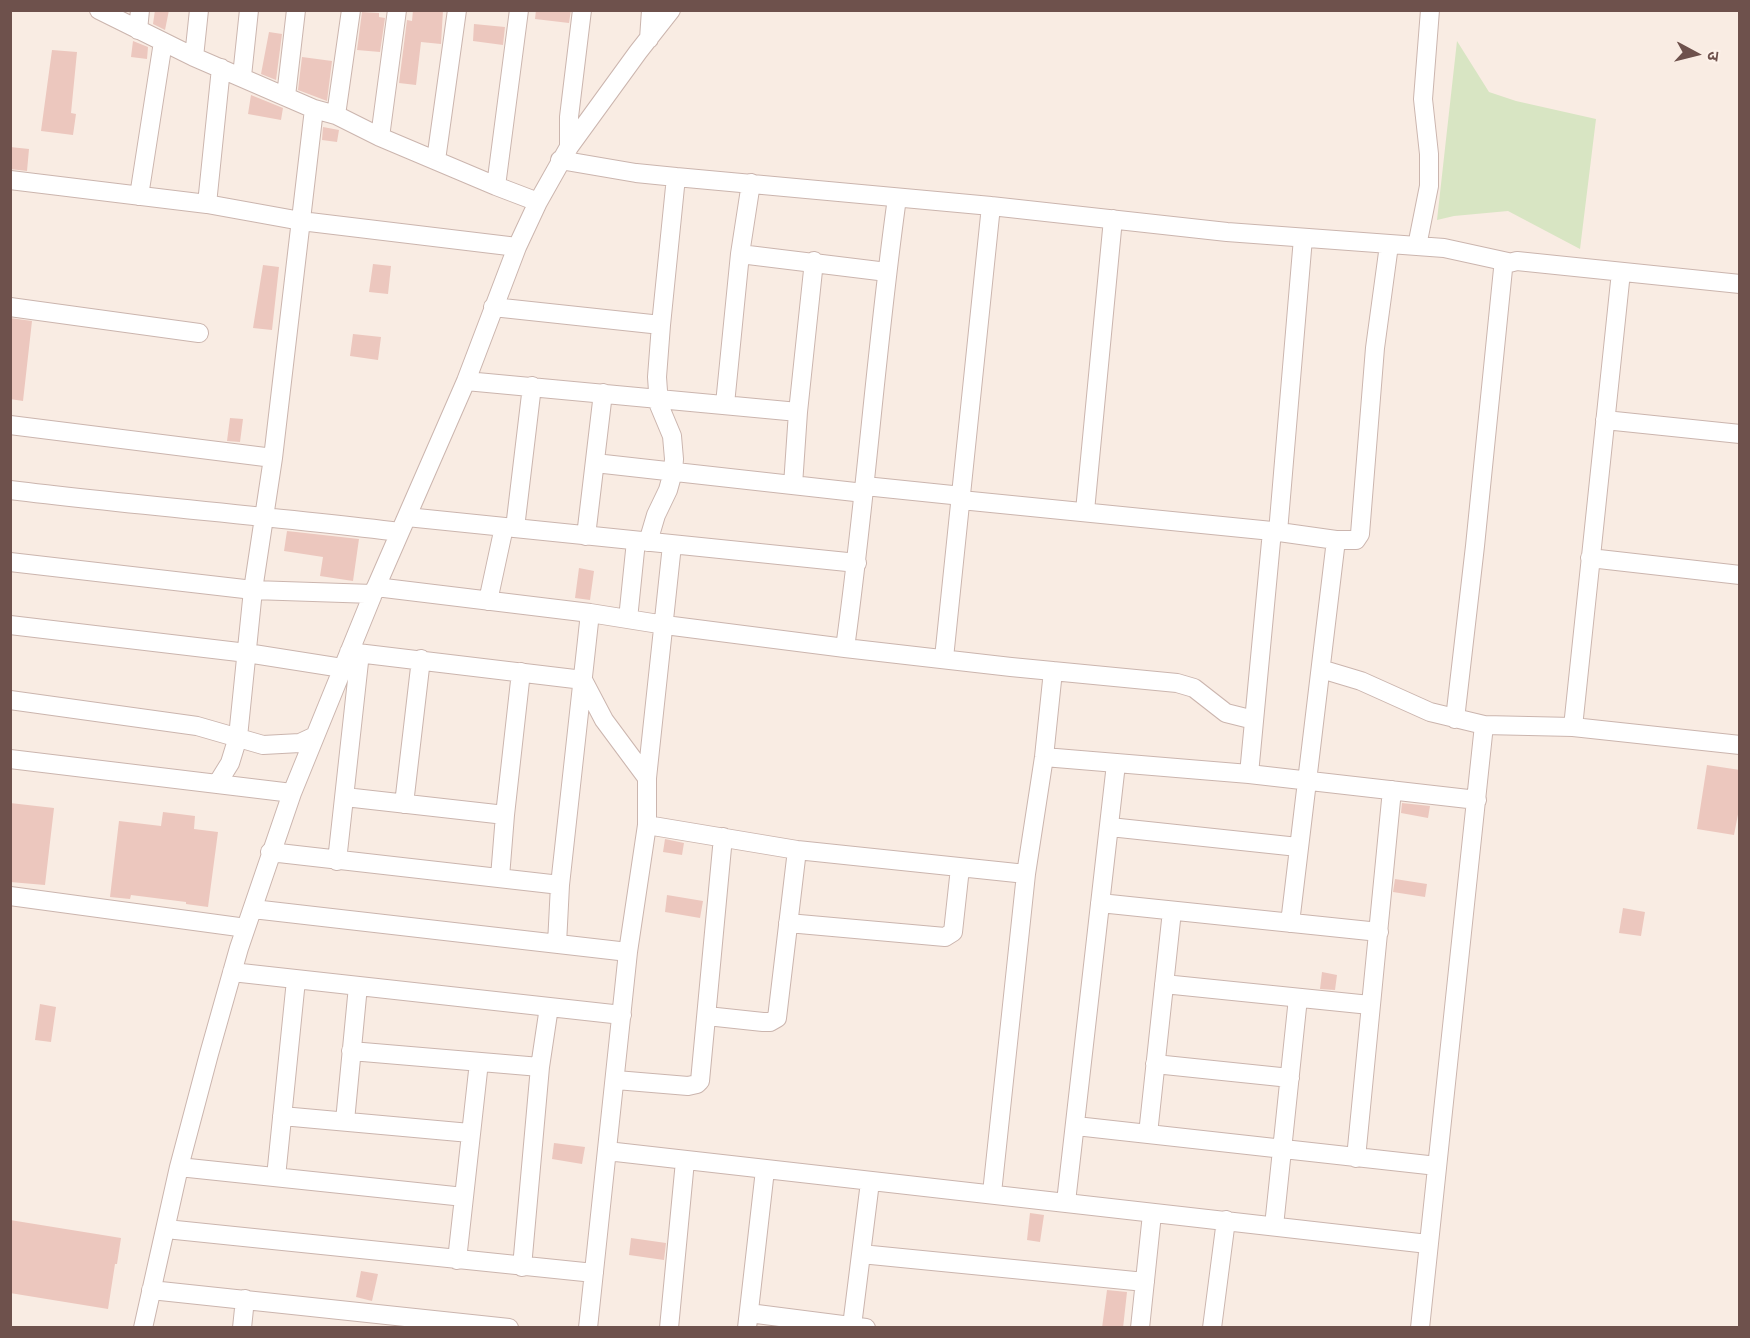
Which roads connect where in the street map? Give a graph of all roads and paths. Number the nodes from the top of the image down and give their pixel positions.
1 (99, 10) edge
2 (141, 10) edge
3 (199, 10) edge
4 (249, 10) edge
5 (296, 10) edge
6 (351, 10) edge
7 (397, 10) edge
8 (457, 10) edge
9 (519, 10) edge
10 (582, 10) edge
11 (651, 10) edge
12 (671, 10) edge
13 (1430, 10) edge
14 (138, 30) junction
15 (648, 39) junction
16 (163, 42) junction
17 (194, 57) junction
18 (221, 68) junction
19 (242, 76) junction
20 (286, 96) junction
21 (314, 109) junction
22 (336, 115) junction
23 (380, 137) junction
24 (564, 153) junction
25 (436, 160) junction
26 (676, 177) junction
27 (10, 180) edge
28 (751, 183) junction
29 (496, 186) junction
30 (140, 196) junction
31 (897, 198) junction
32 (538, 202) junction
33 (207, 204) junction
34 (991, 206) junction
35 (1113, 219) junction
36 (301, 221) junction
37 (1303, 238) junction
38 (1389, 245) junction
39 (1417, 246) junction
40 (517, 247) junction
41 (740, 254) junction
42 (814, 261) junction
43 (1508, 262) junction
44 (887, 272) junction
45 (1621, 272) junction
46 (1740, 284) edge
47 (10, 307) edge
48 (493, 307) junction
49 (661, 325) junction
50 (199, 333) dead end
51 (466, 381) junction
52 (532, 386) junction
53 (603, 393) junction
54 (658, 398) junction
55 (725, 404) junction
56 (798, 412) junction
57 (1605, 420) junction
58 (10, 424) edge
59 (1740, 434) edge
60 (273, 458) junction
61 (595, 463) junction
62 (673, 472) junction
63 (793, 485) junction
64 (865, 489) junction
65 (10, 490) edge
66 (962, 498) junction
67 (1085, 512) junction
68 (264, 515) junction
69 (404, 524) junction
70 (510, 527) junction
71 (1275, 531) junction
72 (586, 536) junction
73 (1336, 540) junction
74 (642, 541) junction
75 (672, 545) junction
76 (1590, 558) junction
77 (10, 562) edge
78 (857, 563) junction
79 (1740, 575) edge
80 (253, 590) junction
81 (375, 591) junction
82 (488, 601) junction
83 (590, 613) junction
84 (628, 619) junction
85 (10, 625) edge
86 (665, 625) junction
87 (845, 648) junction
88 (247, 653) junction
89 (350, 658) junction
90 (944, 658) junction
91 (421, 659) junction
92 (1321, 669) junction
93 (1053, 671) junction
94 (521, 672) junction
95 (584, 680) junction
96 (10, 700) edge
97 (1455, 719) junction
98 (1254, 720) junction
99 (1484, 726) junction
100 (1573, 728) junction
101 (315, 736) junction
102 (237, 737) junction
103 (1740, 745) edge
104 (1044, 757) junction
105 (10, 759) edge
106 (1116, 764) junction
107 (1249, 774) junction
108 (647, 778) junction
109 (1308, 780) junction
110 (217, 784) junction
111 (1392, 790) junction
112 (292, 792) junction
113 (345, 797) junction
114 (1477, 800) junction
115 (404, 804) junction
116 (505, 815) junction
117 (647, 825) junction
118 (1110, 827) junction
119 (723, 837) junction
120 (1298, 847) junction
121 (797, 850) junction
122 (270, 852) junction
123 (337, 861) junction
124 (960, 868) junction
125 (1026, 874) junction
126 (500, 877) junction
127 (560, 885) junction
128 (10, 896) edge
129 (1100, 903) junction
130 (253, 909) junction
131 (1172, 912) junction
132 (1290, 922) junction
133 (788, 923) junction
134 (246, 927) junction
135 (1379, 932) junction
136 (557, 944) junction
137 (628, 952) junction
138 (232, 972) junction
139 (296, 980) junction
140 (1164, 984) junction
141 (358, 986) junction
142 (1298, 998) junction
143 (1370, 1005) junction
144 (549, 1007) junction
145 (622, 1015) junction
146 (707, 1016) junction
147 (351, 1051) junction
148 (479, 1062) junction
149 (1155, 1064) junction
150 (540, 1067) junction
151 (1290, 1078) junction
152 (616, 1080) junction
153 (282, 1116) junction
154 (345, 1121) junction
155 (1076, 1126) junction
156 (470, 1133) junction
157 (1148, 1134) junction
158 (1282, 1150) junction
159 (607, 1151) junction
160 (1356, 1158) junction
161 (685, 1161) junction
162 (1437, 1166) junction
163 (179, 1167) junction
164 (765, 1170) junction
165 (276, 1177) junction
166 (870, 1182) junction
167 (992, 1193) junction
168 (464, 1197) junction
169 (1066, 1202) junction
170 (1152, 1214) junction
171 (1226, 1220) junction
172 (1274, 1226) junction
173 (166, 1229) junction
174 (1428, 1244) junction
175 (861, 1254) junction
176 (458, 1260) junction
177 (522, 1267) junction
178 (594, 1273) junction
179 (1145, 1282) junction
180 (151, 1290) junction
181 (245, 1299) junction
182 (748, 1320) edge
183 (453, 1325) edge
184 (859, 1327) edge
185 (143, 1328) edge
186 (242, 1328) edge
187 (509, 1328) edge
188 (588, 1328) edge
189 (669, 1328) edge
190 (1140, 1328) edge
191 (1212, 1328) edge
192 (1420, 1328) edge

1 - 14 street
2 - 14 street
3 - 17 street
4 - 19 street
5 - 20 street
6 - 22 street
7 - 23 street
8 - 25 street
9 - 29 street
10 - 24 street
11 - 15 street
12 - 15 street
13 - 39 street
14 - 16 street
15 - 24 street
16 - 17 street
16 - 30 street
17 - 18 street
18 - 19 street
18 - 33 street
19 - 20 street
20 - 21 street
21 - 22 street
21 - 36 street
22 - 23 street
23 - 25 street
24 - 26 street
24 - 32 street
25 - 29 street
26 - 28 street
26 - 49 street
27 - 30 street
28 - 31 street
28 - 41 street
29 - 32 street
30 - 33 street
31 - 34 street
31 - 44 street
32 - 40 street
33 - 36 street
34 - 35 street
34 - 66 street
35 - 37 street
35 - 67 street
36 - 40 street
36 - 60 street
37 - 38 street
37 - 71 street
38 - 39 street
38 - 73 street
39 - 43 street
40 - 48 street
41 - 42 street
41 - 55 street
42 - 44 street
42 - 56 street
43 - 45 street
43 - 97 street
44 - 64 street
45 - 46 street
45 - 57 street
47 - 50 street
48 - 49 street
48 - 51 street
49 - 54 street
51 - 52 street
51 - 69 street
52 - 53 street
52 - 70 street
53 - 54 street
53 - 61 street
54 - 55 street
54 - 62 street
55 - 56 street
56 - 63 street
57 - 59 street
57 - 76 street
58 - 60 street
60 - 68 street
61 - 62 street
61 - 72 street
62 - 63 street
62 - 74 street
63 - 64 street
64 - 66 street
64 - 78 street
65 - 68 street
66 - 67 street
66 - 90 street
67 - 71 street
68 - 69 street
68 - 80 street
69 - 70 street
69 - 81 street
70 - 72 street
70 - 82 street
71 - 73 street
71 - 98 street
72 - 74 street
73 - 92 street
74 - 75 street
74 - 84 street
75 - 78 street
75 - 86 street
76 - 79 street
76 - 100 street
77 - 80 street
78 - 87 street
80 - 81 street
80 - 88 street
81 - 82 street
81 - 89 street
82 - 83 street
83 - 84 street
83 - 95 street
84 - 86 street
85 - 88 street
86 - 87 street
86 - 108 street
87 - 90 street
88 - 89 street
88 - 102 street
89 - 91 street
89 - 101 street
89 - 113 street
90 - 93 street
91 - 94 street
91 - 115 street
92 - 97 street
92 - 109 street
93 - 98 street
93 - 104 street
94 - 95 street
94 - 116 street
95 - 108 street
95 - 127 street
96 - 102 street
97 - 99 street
98 - 107 street
99 - 100 street
99 - 114 street
100 - 103 street
101 - 102 street
101 - 112 street
102 - 110 street
104 - 106 street
104 - 125 street
105 - 110 street
106 - 107 street
106 - 118 street
107 - 109 street
108 - 117 street
109 - 111 street
109 - 120 street
110 - 112 street
111 - 114 street
111 - 135 street
112 - 122 street
113 - 115 street
113 - 123 street
114 - 162 street
115 - 116 street
116 - 126 street
117 - 119 street
117 - 137 street
118 - 120 street
118 - 129 street
119 - 121 street
119 - 146 street
120 - 132 street
121 - 124 street
121 - 133 street
122 - 123 street
122 - 130 street
123 - 126 street
124 - 125 street
124 - 133 street
125 - 167 street
126 - 127 street
127 - 136 street
128 - 134 street
129 - 131 street
129 - 155 street
130 - 134 street
130 - 136 street
131 - 132 street
131 - 140 street
132 - 135 street
133 - 146 street
134 - 138 street
135 - 143 street
136 - 137 street
137 - 145 street
138 - 139 street
138 - 163 street
139 - 141 street
139 - 153 street
140 - 142 street
140 - 149 street
141 - 144 street
141 - 147 street
142 - 143 street
142 - 151 street
143 - 160 street
144 - 145 street
144 - 150 street
145 - 152 street
146 - 152 street
147 - 148 street
147 - 154 street
148 - 150 street
148 - 156 street
149 - 151 street
149 - 157 street
150 - 177 street
151 - 158 street
152 - 159 street
153 - 154 street
153 - 165 street
154 - 156 street
155 - 157 street
155 - 169 street
156 - 168 street
157 - 158 street
158 - 160 street
158 - 172 street
159 - 161 street
159 - 178 street
160 - 162 street
161 - 164 street
161 - 189 street
162 - 174 street
163 - 165 street
163 - 173 street
164 - 166 street
164 - 182 street
165 - 168 street
166 - 167 street
166 - 175 street
167 - 169 street
168 - 176 street
169 - 170 street
170 - 171 street
170 - 179 street
171 - 172 street
171 - 191 street
172 - 174 street
173 - 176 street
173 - 180 street
174 - 192 street
175 - 179 street
175 - 184 street
176 - 177 street
177 - 178 street
178 - 188 street
179 - 190 street
180 - 181 street
180 - 185 street
181 - 183 street
181 - 186 street
182 - 184 street
183 - 187 street

